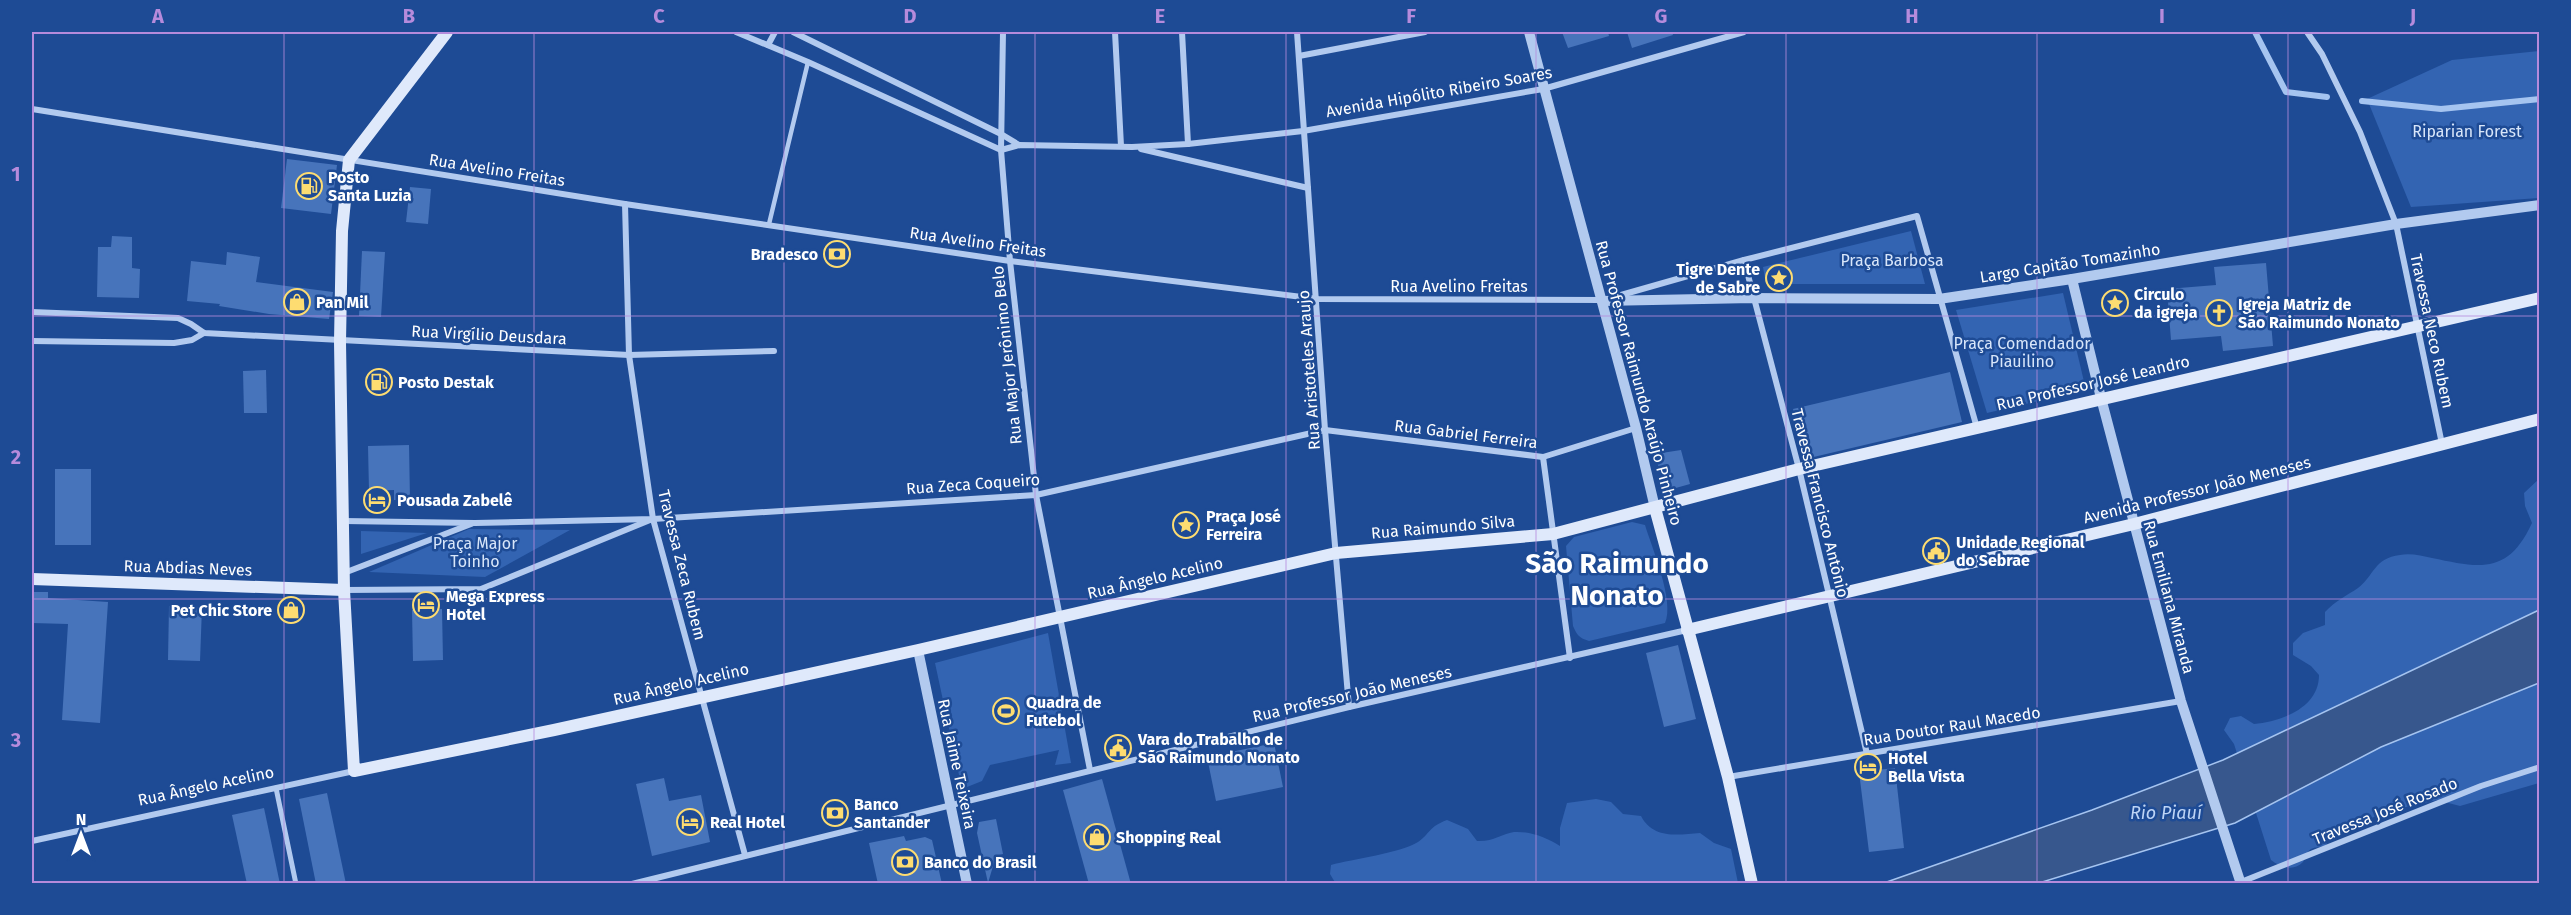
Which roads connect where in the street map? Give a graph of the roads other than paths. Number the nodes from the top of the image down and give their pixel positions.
1 (447, 32) edge
2 (736, 32) edge
3 (775, 32) edge
4 (793, 32) edge
5 (1003, 32) edge
6 (1115, 32) edge
7 (1182, 32) edge
8 (1297, 32) edge
9 (1425, 32) edge
10 (1529, 32) edge
11 (1744, 32) edge
12 (2307, 32) edge
13 (768, 45) junction
14 (1299, 56) junction
15 (808, 62) junction
16 (1543, 89) junction
17 (32, 109) edge
18 (1304, 131) junction
19 (1001, 134) junction
20 (1188, 144) junction
21 (1019, 145) junction
22 (1121, 146) junction
23 (1132, 147) junction
24 (1001, 150) junction
25 (349, 160) junction
26 (1308, 188) junction
27 (624, 204) junction
28 (2540, 206) edge
29 (769, 224) junction
30 (2396, 224) junction
31 (1744, 260) junction
32 (1010, 261) junction
33 (2072, 279) junction
34 (1753, 298) junction
35 (2540, 298) edge
36 (1318, 299) junction
37 (1940, 299) junction
38 (1602, 301) junction
39 (32, 312) edge
40 (2416, 326) junction
41 (204, 333) junction
42 (32, 340) edge
43 (340, 342) junction
44 (774, 351) dead end
45 (629, 355) junction
46 (2101, 398) junction
47 (2540, 419) edge
48 (1977, 428) junction
49 (1636, 429) junction
50 (1325, 430) junction
51 (2442, 444) junction
52 (1543, 457) junction
53 (1799, 469) junction
54 (1036, 495) junction
55 (1655, 508) junction
56 (653, 519) junction
57 (344, 521) junction
58 (474, 523) junction
59 (2134, 524) junction
60 (1553, 534) junction
61 (1336, 553) junction
62 (344, 573) junction
63 (32, 579) edge
64 (344, 590) junction
65 (1830, 596) junction
66 (1059, 618) junction
67 (1687, 630) junction
68 (918, 650) junction
69 (1570, 658) junction
70 (701, 696) junction
71 (2181, 701) junction
72 (1349, 707) junction
73 (1868, 754) junction
74 (2540, 767) edge
75 (1090, 770) junction
76 (354, 771) junction
77 (1728, 777) junction
78 (276, 788) junction
79 (950, 804) junction
80 (32, 842) edge
81 (745, 855) junction
82 (670, 874) junction
83 (1752, 883) edge
84 (2241, 883) edge
85 (296, 884) edge
86 (632, 884) edge
87 (658, 884) edge
88 (967, 884) edge

1 - 25 main road
2 - 13 street
3 - 13 street
4 - 19 street
5 - 19 street, Rua Major Jerônimo Belo
6 - 22 street
7 - 20 street
8 - 14 street, Rua Aristoteles Araujo
9 - 14 street
10 - 16 street, Rua Professor Raimundo Araújo Pinheiro
11 - 16 street, Avenida Hipólito Ribeiro Soares
12 - 30 street, Travessa Neco Rubem
13 - 15 street
14 - 18 street, Rua Aristoteles Araujo
15 - 24 street
15 - 29 lane
16 - 18 street, Avenida Hipólito Ribeiro Soares
16 - 38 street, Rua Professor Raimundo Araújo Pinheiro
17 - 25 street, Rua Avelino Freitas
18 - 20 street, Avenida Hipólito Ribeiro Soares
18 - 26 street, Rua Aristoteles Araujo
19 - 21 street
19 - 24 street, Rua Major Jerônimo Belo
20 - 23 street, Avenida Hipólito Ribeiro Soares
21 - 22 street, Avenida Hipólito Ribeiro Soares
21 - 24 street, Avenida Hipólito Ribeiro Soares
22 - 23 street, Avenida Hipólito Ribeiro Soares
23 - 26 street, Avenida Hipólito Ribeiro Soares
24 - 32 street, Rua Major Jerônimo Belo
25 - 27 street, Rua Avelino Freitas
25 - 43 main road
26 - 36 street, Rua Aristoteles Araujo
27 - 29 street, Rua Avelino Freitas
27 - 45 street, Travessa Zeca Rubem
28 - 30 street, Largo Capitão Tomazinho
29 - 32 street, Rua Avelino Freitas
30 - 33 street, Largo Capitão Tomazinho
30 - 40 street, Travessa Neco Rubem
31 - 34 street, Travessa Francisco Antônio
31 - 37 street, Rua Avelino Freitas
31 - 38 street, Rua Avelino Freitas
32 - 36 street, Rua Avelino Freitas
32 - 54 street, Rua Major Jerônimo Belo
33 - 37 street, Largo Capitão Tomazinho
33 - 46 street, Rua Emiliana Miranda
34 - 37 street, Largo Capitão Tomazinho
34 - 38 street, Largo Capitão Tomazinho
34 - 53 street, Travessa Francisco Antônio
35 - 40 main road, Rua Professor José Leandro
36 - 38 street, Rua Avelino Freitas
36 - 50 street, Rua Aristoteles Araujo
37 - 48 street
38 - 49 street, Rua Professor Raimundo Araújo Pinheiro
39 - 41 street, Rua Virgílio Deusdara
40 - 46 main road, Rua Professor José Leandro
40 - 51 street, Travessa Neco Rubem
41 - 42 street, Rua Virgílio Deusdara
41 - 43 street, Rua Virgílio Deusdara
43 - 45 street, Rua Virgílio Deusdara
43 - 57 main road
44 - 45 street, Rua Virgílio Deusdara
45 - 56 street, Travessa Zeca Rubem
46 - 48 main road, Rua Professor José Leandro
46 - 59 street, Rua Emiliana Miranda
47 - 51 main road, Avenida Professor João Meneses
48 - 53 main road, Rua Professor José Leandro
49 - 52 street, Rua Gabriel Ferreira
49 - 55 street, Rua Professor Raimundo Araújo Pinheiro
50 - 52 street, Rua Gabriel Ferreira
50 - 54 street, Rua Zeca Coqueiro
50 - 61 street, Rua Aristoteles Araujo
51 - 59 main road, Avenida Professor João Meneses
52 - 60 street
53 - 55 main road, Rua Professor José Leandro
53 - 65 street, Travessa Francisco Antônio
54 - 56 street, Rua Zeca Coqueiro
54 - 66 street
55 - 60 main road, Rua Raimundo Silva
55 - 67 main road, Rua Professor Raimundo Araújo Pinheiro
56 - 58 street
56 - 64 street
56 - 70 street, Travessa Zeca Rubem
57 - 58 street
57 - 62 main road
58 - 62 street
59 - 65 main road, Avenida Professor João Meneses
59 - 71 street, Rua Emiliana Miranda
60 - 61 main road, Rua Raimundo Silva
60 - 69 street
61 - 66 main road, Rua Ângelo Acelino
61 - 72 street, Rua Aristoteles Araujo
62 - 64 main road
63 - 64 main road, Rua Abdias Neves
64 - 76 main road
65 - 67 main road, Avenida Professor João Meneses
65 - 73 street, Travessa Francisco Antônio
66 - 68 main road, Rua Ângelo Acelino
66 - 75 street
67 - 69 street, Rua Professor João Meneses
67 - 77 main road, Rua Professor Raimundo Araújo Pinheiro
68 - 70 main road, Rua Ângelo Acelino
68 - 79 street, Rua Jaime Teixeira
69 - 72 street, Rua Professor João Meneses
70 - 76 main road, Rua Ângelo Acelino
70 - 81 street, Travessa Zeca Rubem
71 - 73 street, Rua Doutor Raul Macedo
71 - 84 street, Rua Emiliana Miranda
72 - 75 street, Rua Professor João Meneses
73 - 77 street, Rua Doutor Raul Macedo
74 - 84 street, Travessa José Rosado
75 - 79 street, Rua Professor João Meneses
76 - 78 street, Rua Ângelo Acelino
77 - 83 main road, Rua Professor Raimundo Araújo Pinheiro
78 - 80 street, Rua Ângelo Acelino
78 - 85 street
79 - 81 street, Rua Professor João Meneses
79 - 88 street, Rua Jaime Teixeira
81 - 82 street, Rua Professor João Meneses
82 - 86 street, Rua Professor João Meneses
82 - 87 street

